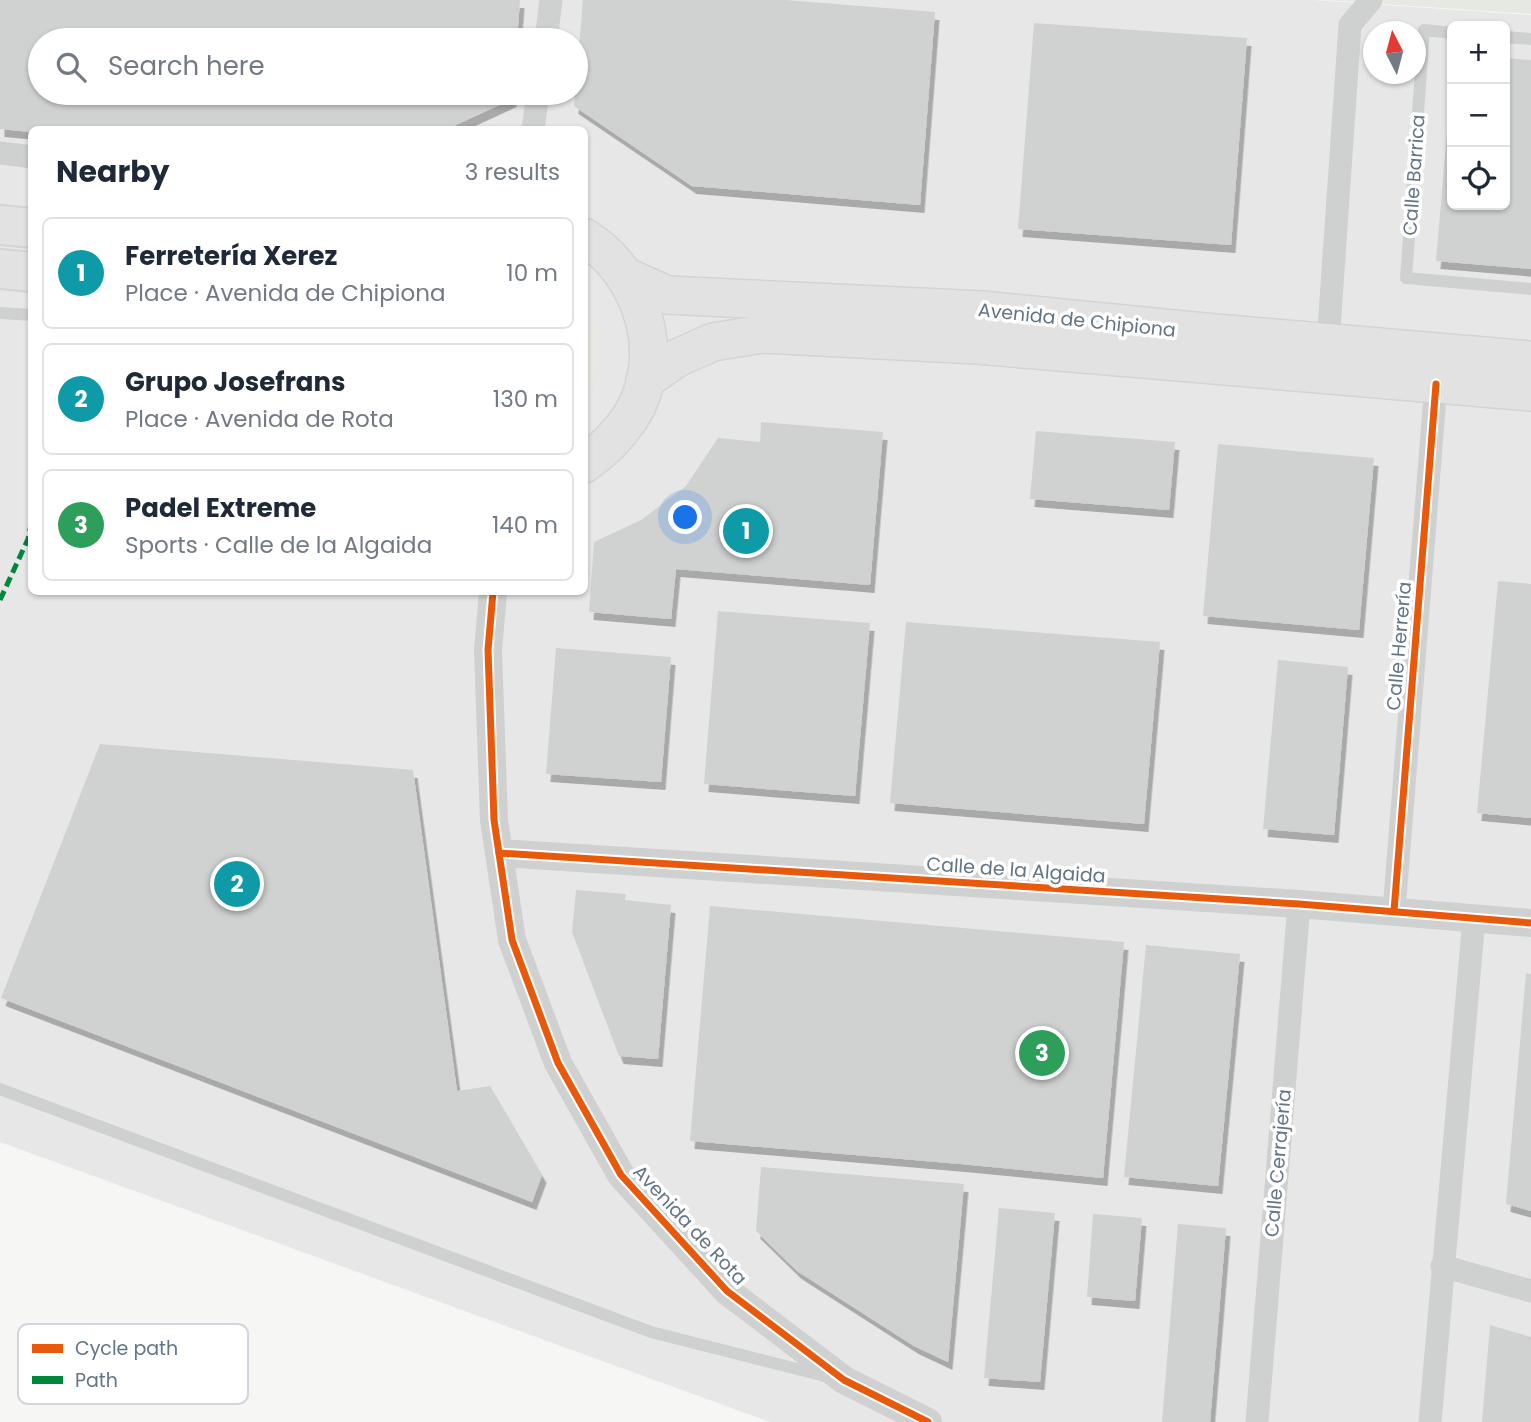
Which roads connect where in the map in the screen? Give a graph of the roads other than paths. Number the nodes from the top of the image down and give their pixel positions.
1 (551, 0) edge
2 (1371, 0) edge
3 (548, 28) edge
4 (1447, 32) edge
5 (1510, 37) edge
6 (1531, 39) edge
7 (536, 105) edge
8 (534, 126) edge
9 (0, 153) edge
10 (28, 156) edge
11 (0, 225) edge
12 (28, 228) edge
13 (588, 239) edge
14 (0, 269) edge
15 (28, 272) edge
16 (627, 276) junction
17 (1531, 289) edge
18 (0, 313) edge
19 (28, 316) edge
20 (1328, 343) junction
21 (1531, 360) edge
22 (645, 380) junction
23 (1436, 384) junction
24 (1531, 392) edge
25 (588, 461) edge
26 (493, 595) edge
27 (499, 853) junction
28 (1299, 904) junction
29 (1394, 911) junction
30 (1475, 918) junction
31 (1531, 923) edge
32 (0, 1089) edge
33 (1442, 1266) junction
34 (1531, 1291) edge
35 (844, 1380) junction
36 (929, 1422) edge
37 (1257, 1422) edge
38 (1430, 1422) edge

1 - 3 street
2 - 20 street
4 - 17 lane, Calle Barrica
5 - 6 lane
7 - 8 street
9 - 10 street
11 - 12 highway
13 - 16 main road
14 - 15 highway
16 - 20 main road, Avenida de Chipiona
16 - 22 main road
18 - 19 lane
20 - 21 main road, Avenida de Chipiona
22 - 23 main road, Avenida de Chipiona
22 - 25 main road
23 - 24 main road, Avenida de Chipiona
23 - 29 street, Calle Herrería
26 - 27 street, Avenida de Rota
27 - 28 street, Calle de la Algaida
27 - 35 street, Avenida de Rota
28 - 29 street, Calle de la Algaida
28 - 37 street, Calle Cerrajería
29 - 30 street, Calle de la Algaida
30 - 31 street, Calle de la Algaida
30 - 33 street
32 - 35 lane
33 - 34 street
33 - 38 street
35 - 36 street, Avenida de Rota

